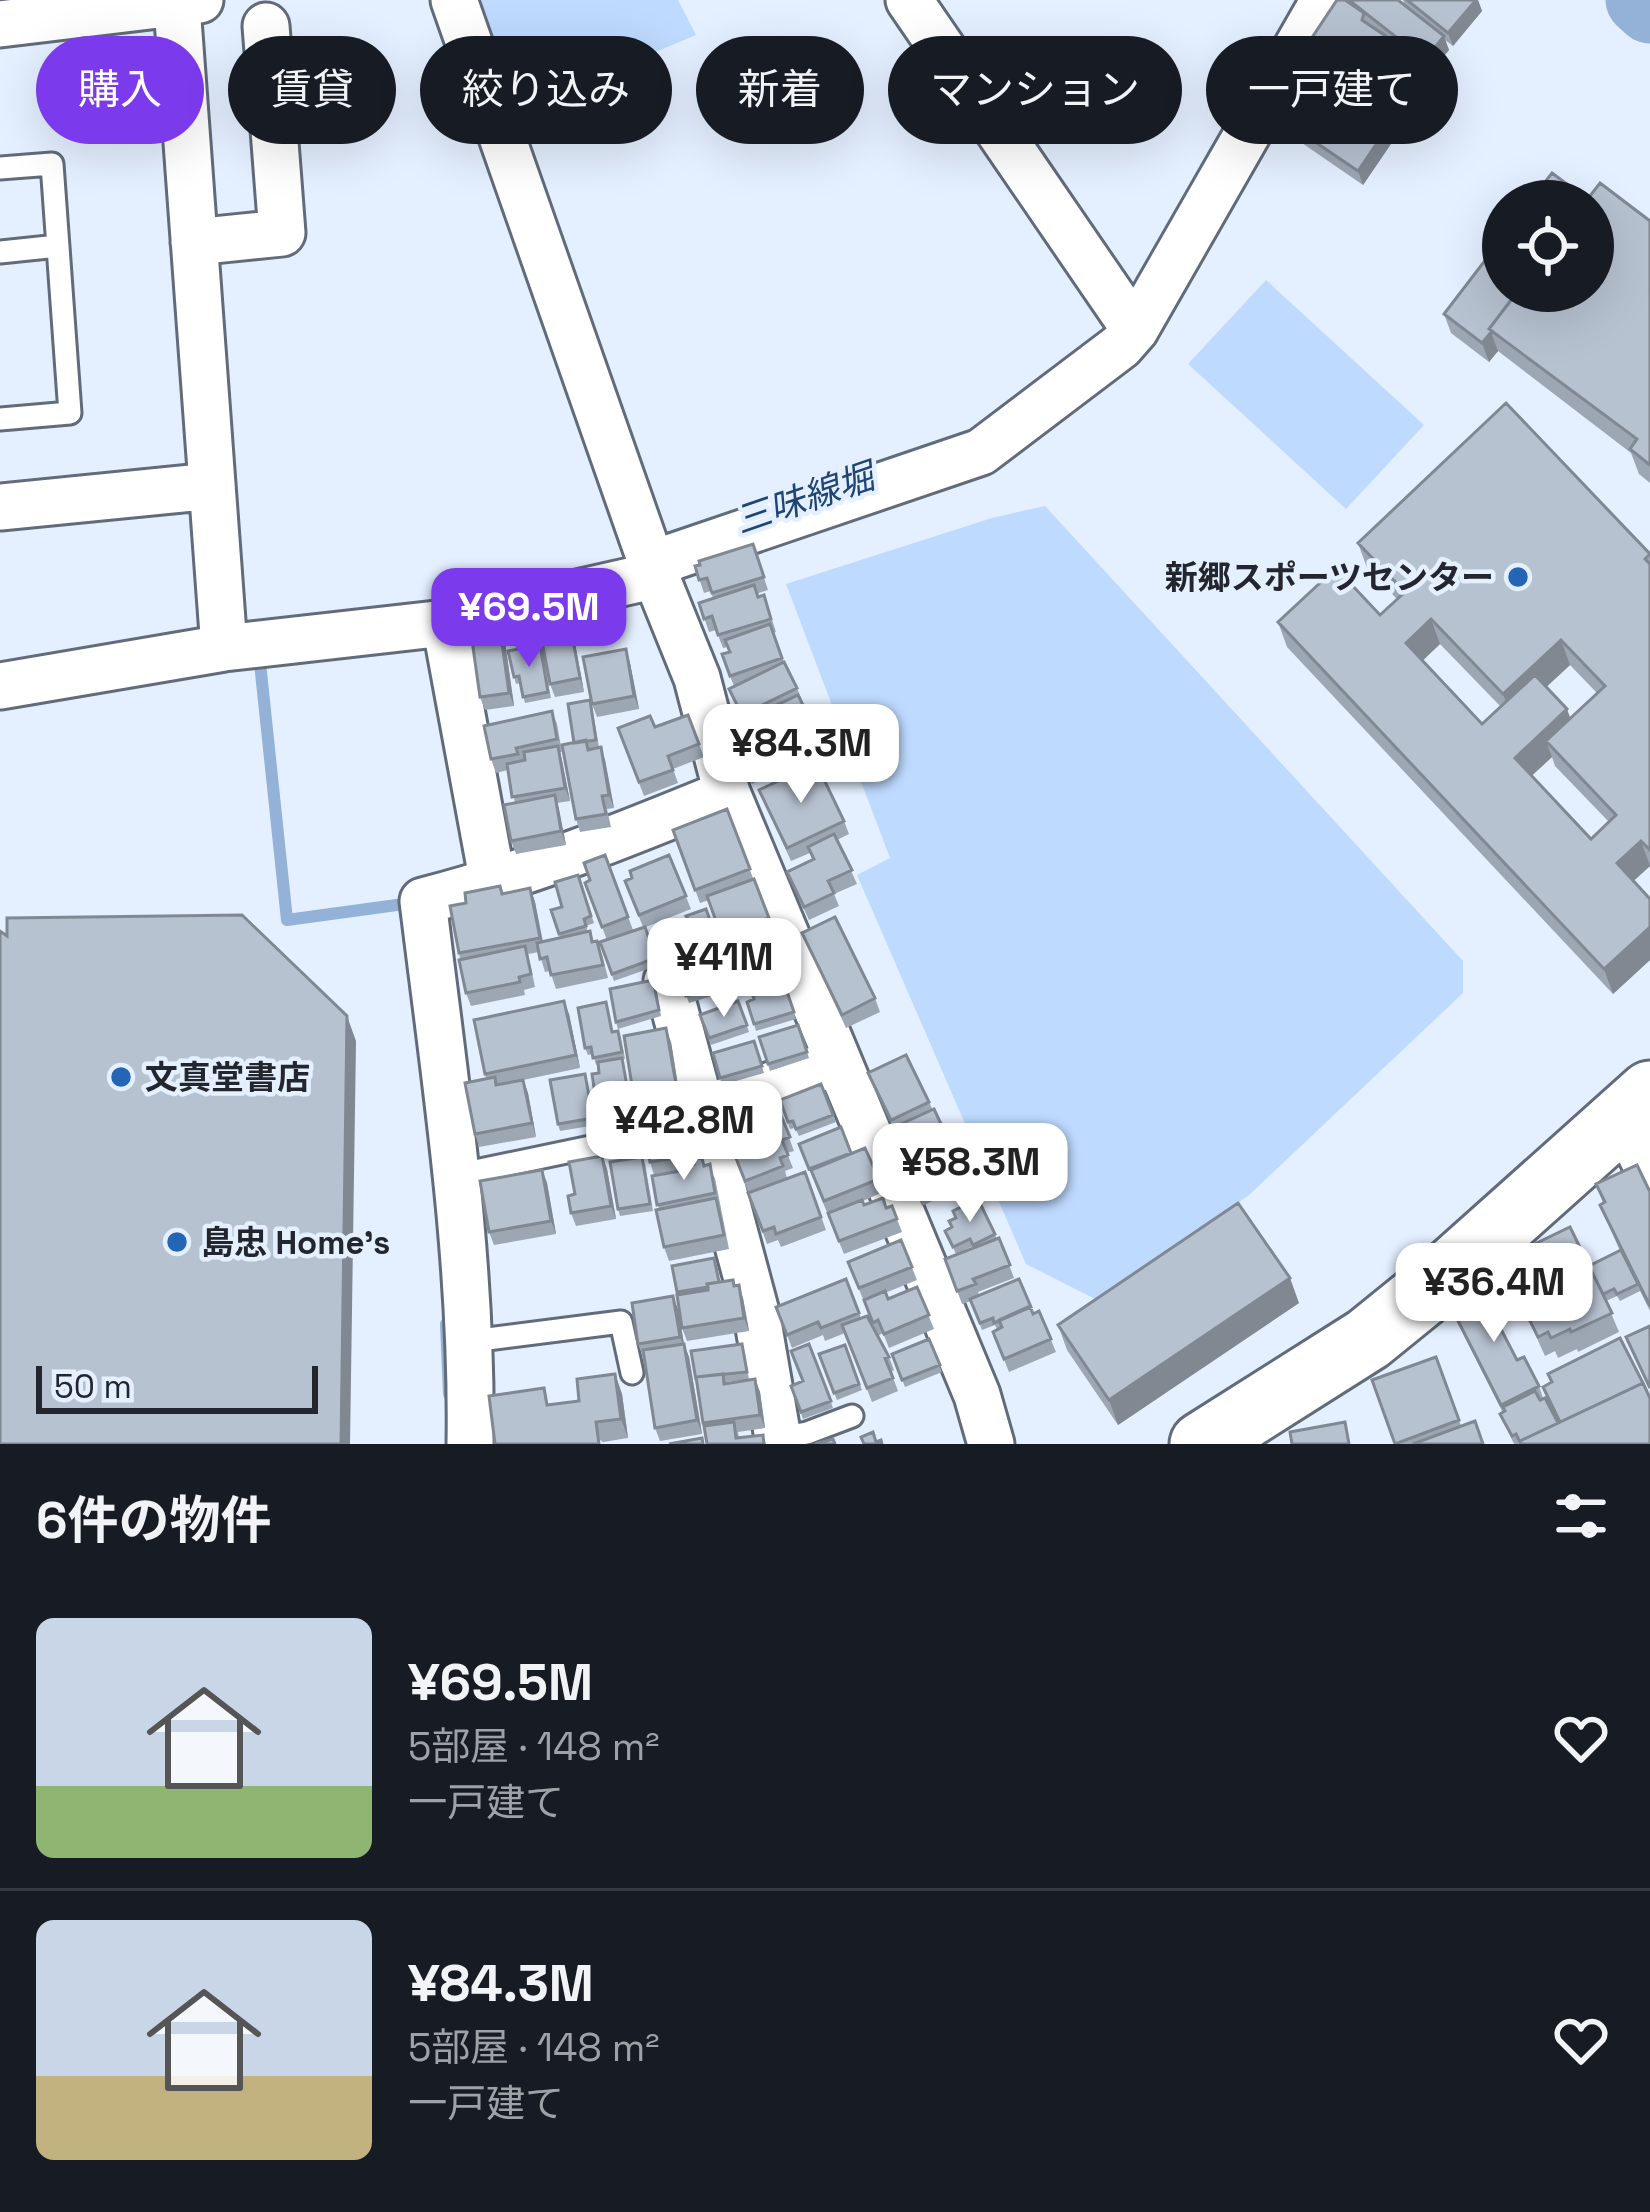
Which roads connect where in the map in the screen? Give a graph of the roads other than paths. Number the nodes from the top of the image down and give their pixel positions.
1 (454, 0) edge
2 (909, 0) edge
3 (1324, 0) edge
4 (189, 3) edge
5 (0, 24) edge
6 (266, 26) dead end
7 (0, 168) edge
8 (194, 242) junction
9 (58, 246) junction
10 (0, 251) edge
11 (1135, 330) junction
12 (0, 419) edge
13 (212, 486) junction
14 (0, 507) edge
15 (659, 580) junction
16 (445, 622) junction
17 (224, 648) junction
18 (0, 686) edge
19 (727, 794) junction
20 (493, 883) junction
21 (667, 981) dead end
22 (837, 1061) junction
23 (704, 1109) junction
24 (1641, 1128) edge
25 (624, 1140) dead end
26 (456, 1174) junction
27 (472, 1341) junction
28 (632, 1373) dead end
29 (852, 1416) dead end
30 (779, 1441) edge
31 (470, 1444) edge
32 (991, 1444) edge
33 (1202, 1444) edge

1 - 15 street
2 - 11 street
3 - 11 street
4 - 5 street
4 - 8 street
6 - 8 street
7 - 9 lane
8 - 13 street
9 - 10 lane
9 - 12 lane
11 - 15 street
13 - 14 street
13 - 17 street
15 - 16 street
15 - 19 street
16 - 17 street
16 - 20 street
17 - 18 street
19 - 20 street
19 - 22 street
20 - 26 street
21 - 23 street
22 - 23 street
22 - 32 street
23 - 30 street
24 - 33 street
25 - 26 lane
26 - 27 street
27 - 28 lane
27 - 31 street
29 - 30 lane

